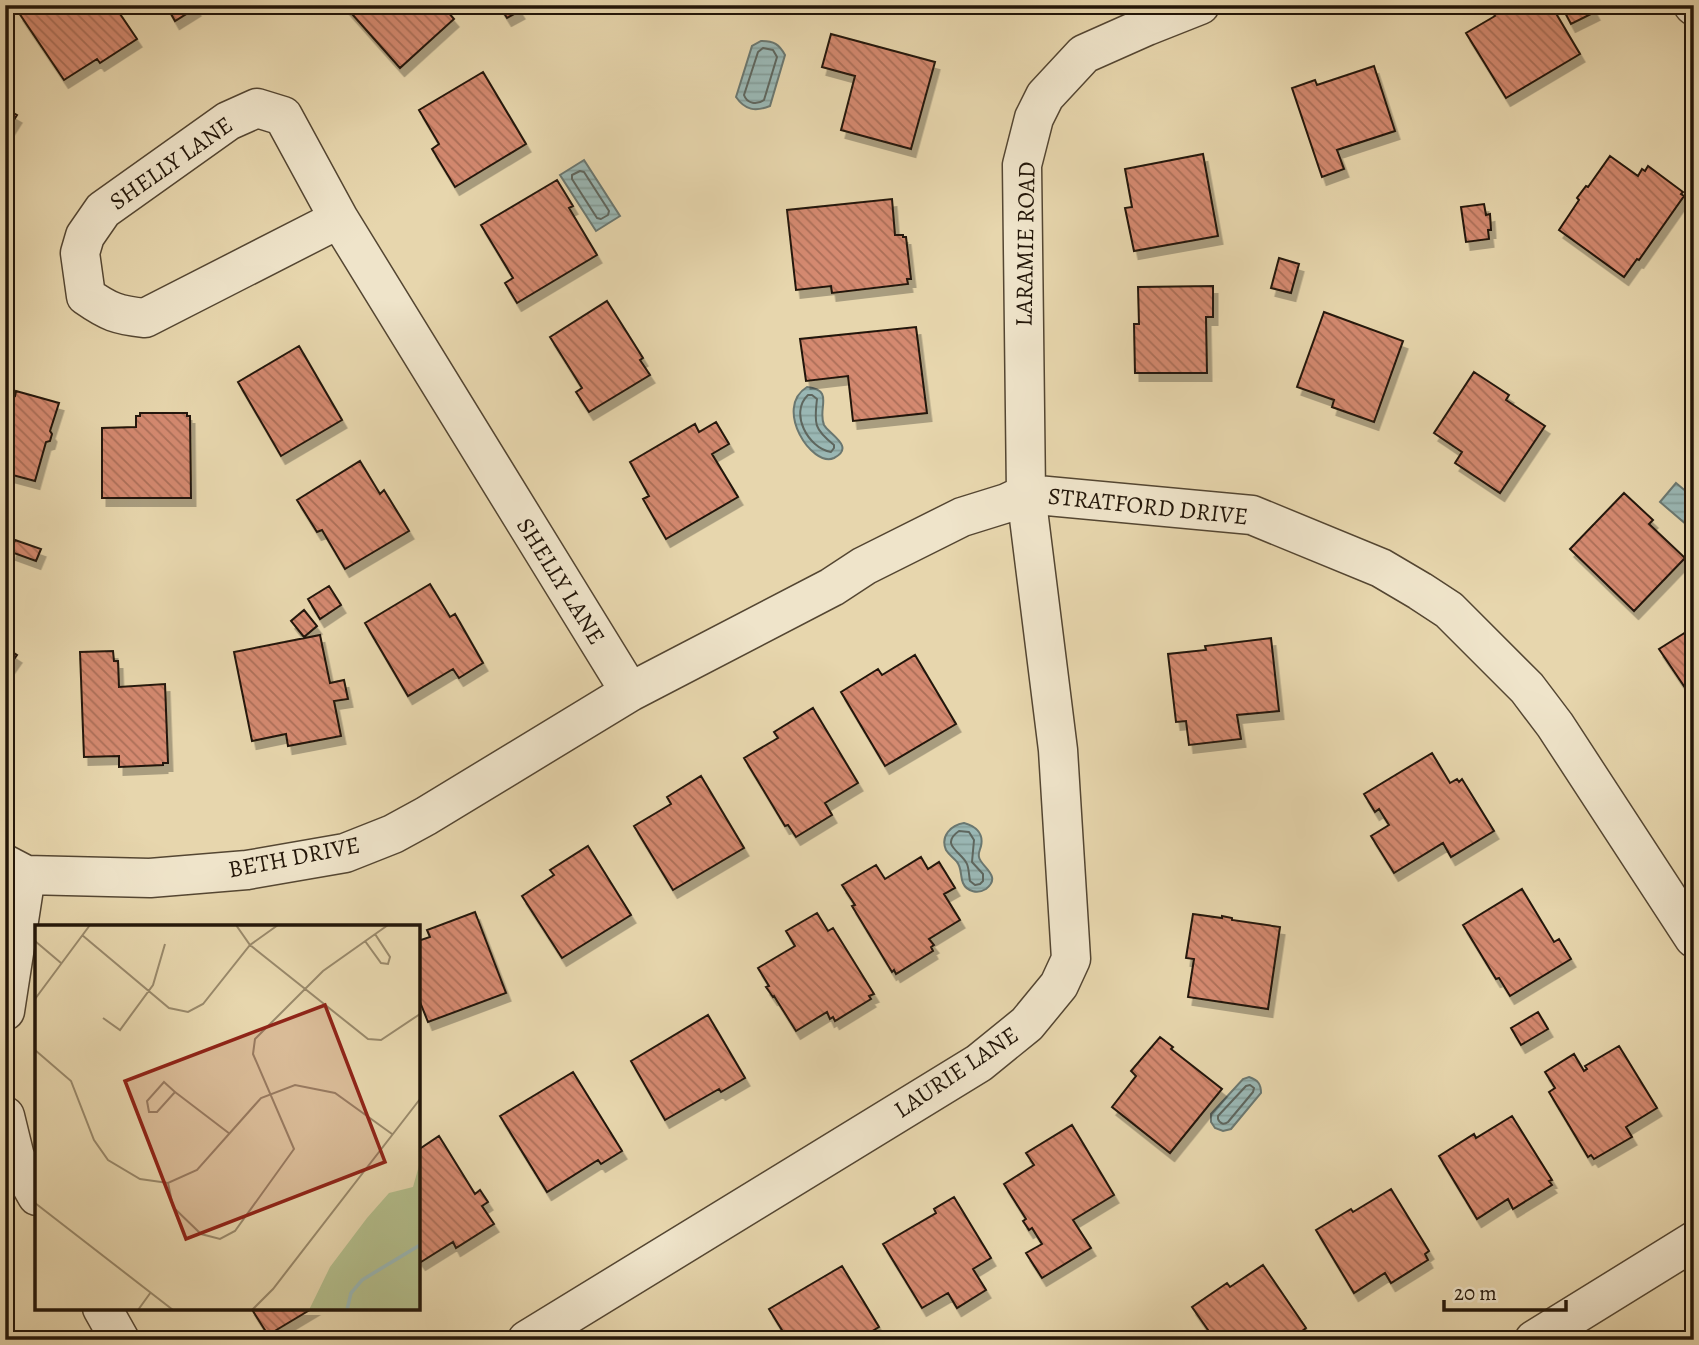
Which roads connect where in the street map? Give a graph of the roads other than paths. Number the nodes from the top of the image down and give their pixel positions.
1 (1200, 5) edge
2 (339, 219) junction
3 (1026, 494) junction
4 (630, 692) junction
5 (15, 870) edge
6 (1694, 937) edge
7 (5, 1011) edge
8 (5, 1115) edge
9 (35, 1192) edge
10 (1694, 1241) edge
11 (103, 1310) edge
12 (120, 1340) edge
13 (527, 1340) edge
14 (1534, 1340) edge

1 - 3 street, LARAMIE ROAD
2 - 2 street, SHELLY LANE
2 - 4 street, SHELLY LANE
3 - 4 street, STRATFORD DRIVE
3 - 6 street, STRATFORD DRIVE
3 - 13 street, LAURIE LANE
4 - 5 street, BETH DRIVE
5 - 7 street
8 - 9 street
10 - 14 street
11 - 12 street

